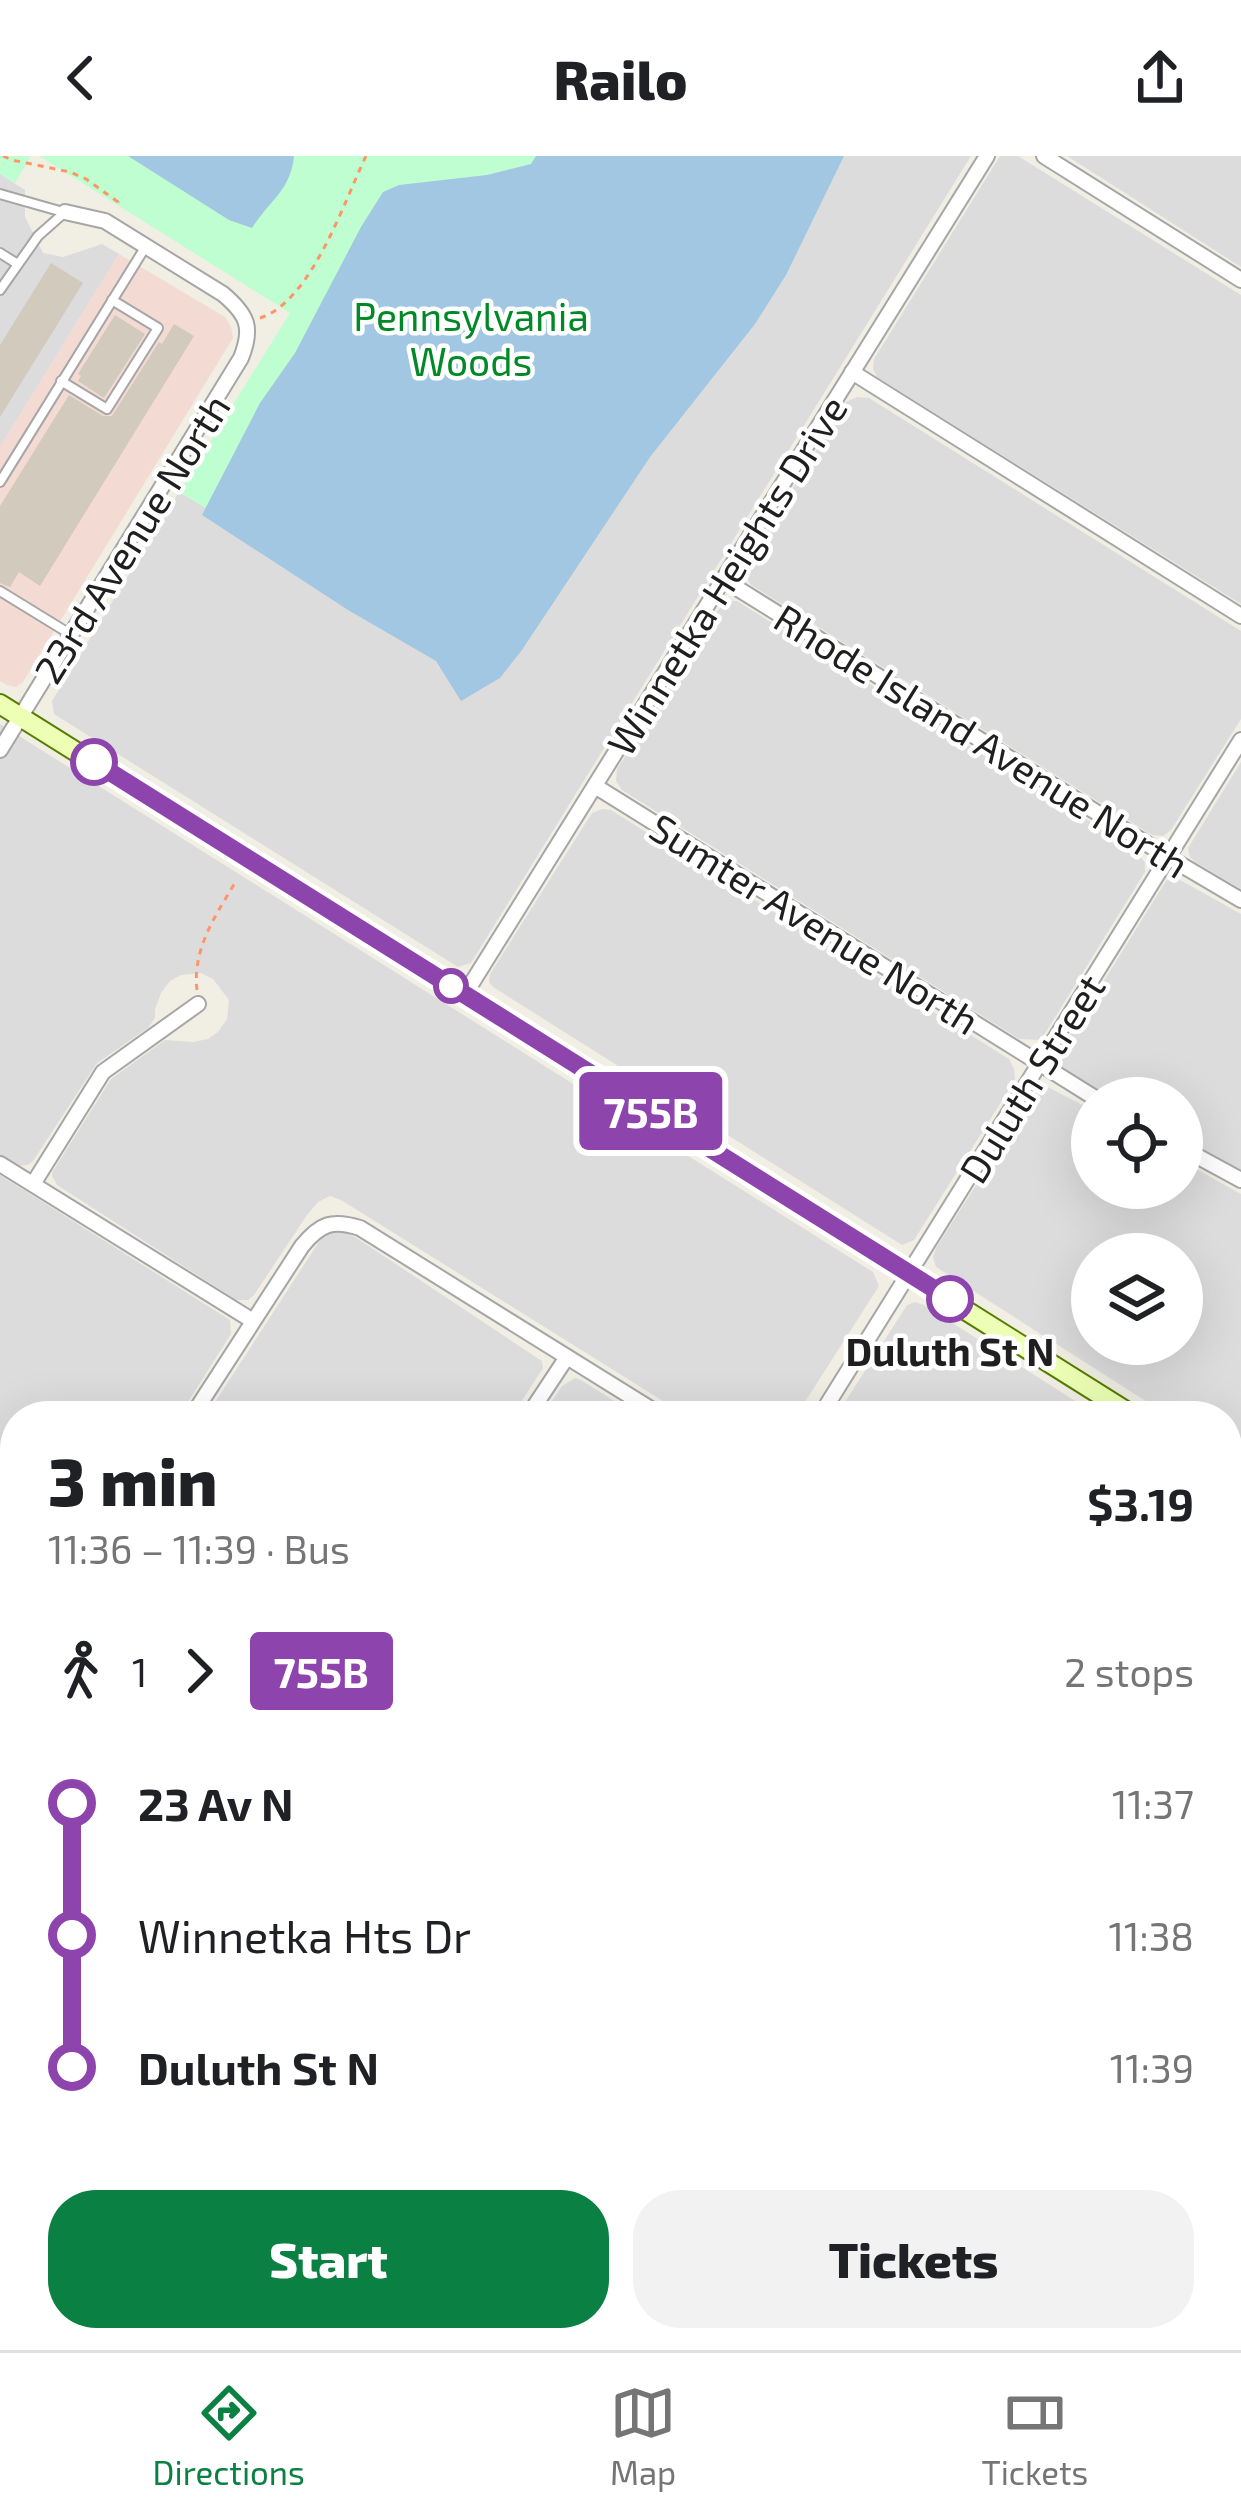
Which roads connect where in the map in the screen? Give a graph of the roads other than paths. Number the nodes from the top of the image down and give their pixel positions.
1 (987, 156) edge
2 (1044, 156) edge
3 (0, 194) edge
4 (65, 212) junction
5 (146, 246) junction
6 (0, 253) edge
7 (16, 263) junction
8 (1241, 280) edge
9 (0, 290) edge
10 (112, 300) junction
11 (852, 372) junction
12 (62, 381) junction
13 (0, 482) edge
14 (724, 580) junction
15 (0, 592) edge
16 (1241, 616) edge
17 (71, 635) junction
18 (0, 704) edge
19 (21, 717) junction
20 (1241, 740) edge
21 (0, 750) edge
22 (595, 786) junction
23 (1168, 857) junction
24 (1241, 900) edge
25 (465, 994) junction
26 (198, 1004) road end
27 (1040, 1064) junction
28 (1071, 1083) edge
29 (1203, 1159) edge
30 (0, 1164) edge
31 (1241, 1180) edge
32 (33, 1184) junction
33 (910, 1274) junction
34 (253, 1321) junction
35 (567, 1357) junction
36 (202, 1401) edge
37 (538, 1401) edge
38 (638, 1401) edge
39 (830, 1401) edge
40 (1110, 1401) edge

1 - 11 street, Winnetka Heights Drive
2 - 8 street
3 - 4 lane
4 - 5 street
4 - 7 lane
5 - 10 lane
5 - 17 street, 23rd Avenue North
6 - 7 lane
7 - 9 lane
10 - 12 lane
10 - 12 lane
11 - 14 street, Winnetka Heights Drive
11 - 16 street
12 - 13 lane
14 - 22 street, Winnetka Heights Drive
14 - 23 street, Rhode Island Avenue North
15 - 17 lane
17 - 19 street, 23rd Avenue North
18 - 19 main road
19 - 21 street, 23rd Avenue North
19 - 25 main road
20 - 23 street, Duluth Street
22 - 25 street, Winnetka Heights Drive
22 - 27 street, Sumter Avenue North
23 - 24 street, Rhode Island Avenue North
23 - 27 street, Duluth Street
25 - 33 main road
26 - 32 street
27 - 28 street, Sumter Avenue North
27 - 33 street, Duluth Street
29 - 31 street
30 - 32 street
32 - 34 street
33 - 39 street, Duluth Street
33 - 40 main road
34 - 35 street
34 - 36 street
35 - 37 street
35 - 38 street

